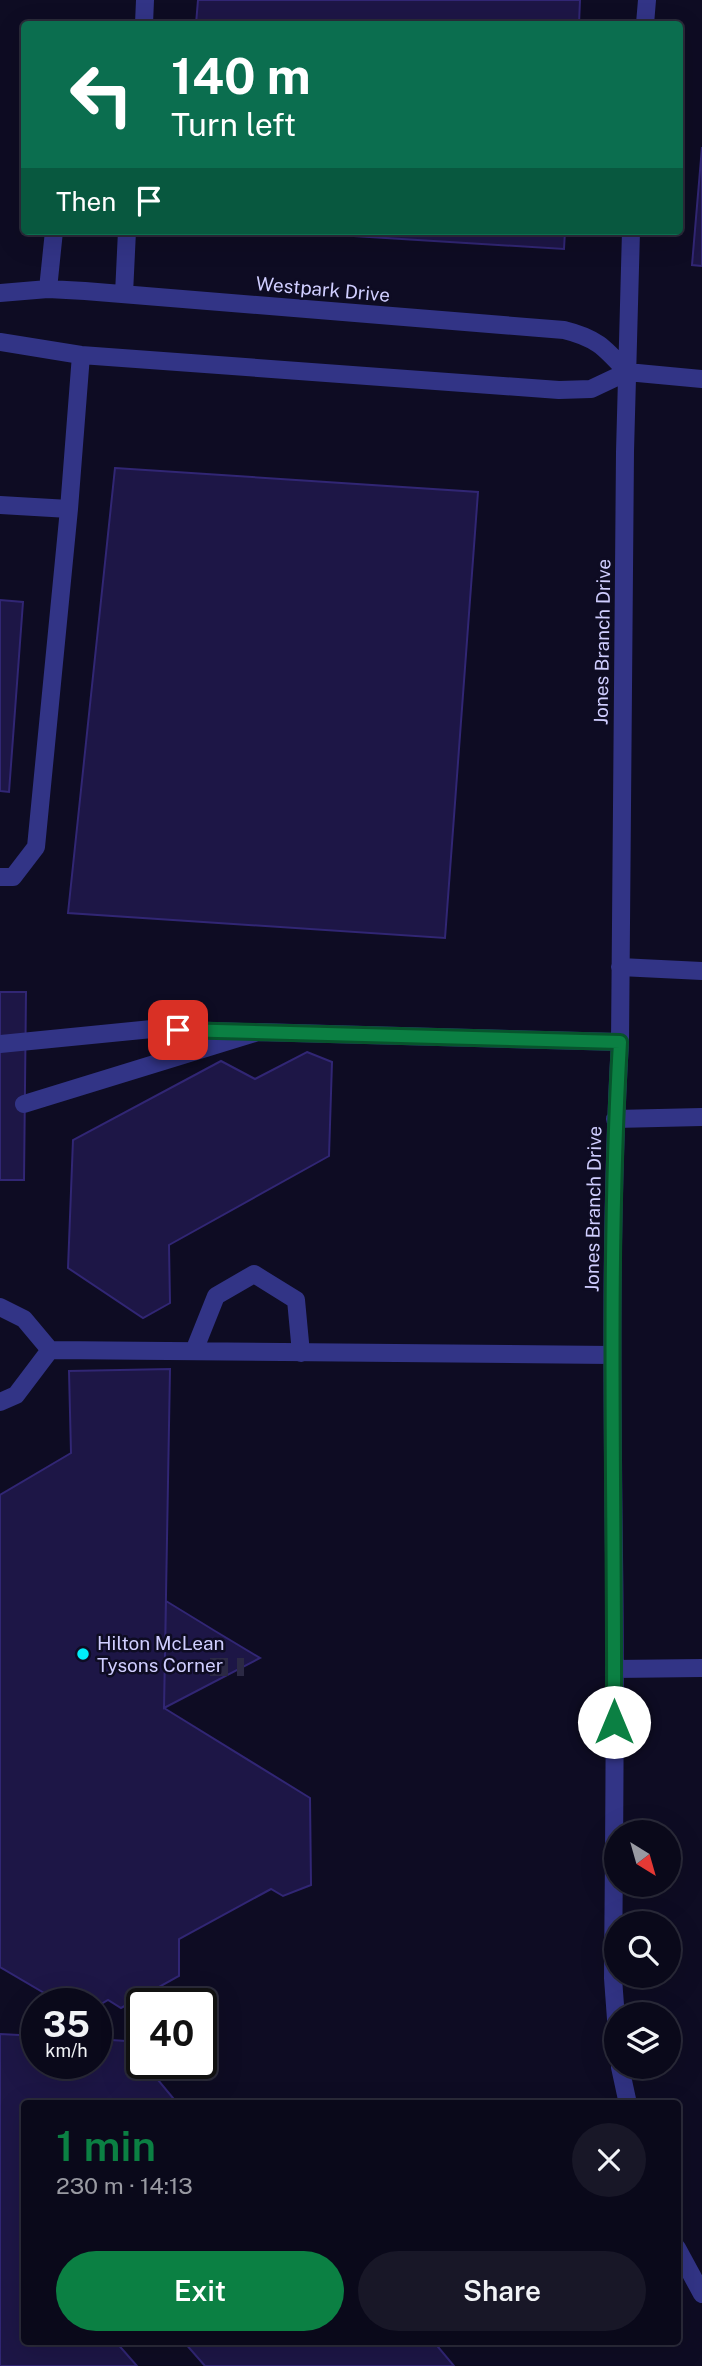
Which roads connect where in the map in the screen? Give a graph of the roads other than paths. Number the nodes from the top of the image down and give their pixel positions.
1 (145, 0) edge
2 (647, 0) edge
3 (144, 21) edge
4 (645, 21) edge
5 (54, 235) edge
6 (127, 235) edge
7 (631, 235) edge
8 (48, 289) junction
9 (0, 293) edge
10 (124, 294) junction
11 (0, 342) edge
12 (81, 355) junction
13 (627, 372) junction
14 (702, 379) edge
15 (0, 505) edge
16 (69, 509) junction
17 (0, 877) edge
18 (620, 967) junction
19 (702, 971) edge
20 (258, 1032) junction
21 (620, 1042) junction
22 (0, 1044) edge
23 (24, 1104) dead end
24 (702, 1117) edge
25 (615, 1119) junction
26 (0, 1307) edge
27 (50, 1350) junction
28 (194, 1351) junction
29 (301, 1353) junction
30 (612, 1355) junction
31 (0, 1402) edge
32 (702, 1668) edge
33 (614, 1669) junction
34 (615, 2002) edge
35 (623, 2079) edge
36 (627, 2100) edge
37 (681, 2255) edge
38 (702, 2294) edge

1 - 3 street
2 - 4 street
5 - 8 street
6 - 10 street
7 - 13 street, Jones Branch Drive
8 - 9 street, Westpark Drive
8 - 10 street, Westpark Drive
10 - 13 street, Westpark Drive
11 - 12 street
12 - 13 street
12 - 16 street
13 - 14 street
13 - 18 street, Jones Branch Drive
15 - 16 street
16 - 17 street
18 - 19 street
18 - 21 street, Jones Branch Drive
20 - 21 street
20 - 22 street
20 - 23 street
21 - 25 street, Jones Branch Drive
24 - 25 street
25 - 30 street, Jones Branch Drive
26 - 27 street
27 - 28 street
27 - 31 street
28 - 29 street
28 - 29 street
29 - 30 street
30 - 33 street, Jones Branch Drive
32 - 33 street
33 - 34 street, Jones Branch Drive
35 - 36 street
37 - 38 street

